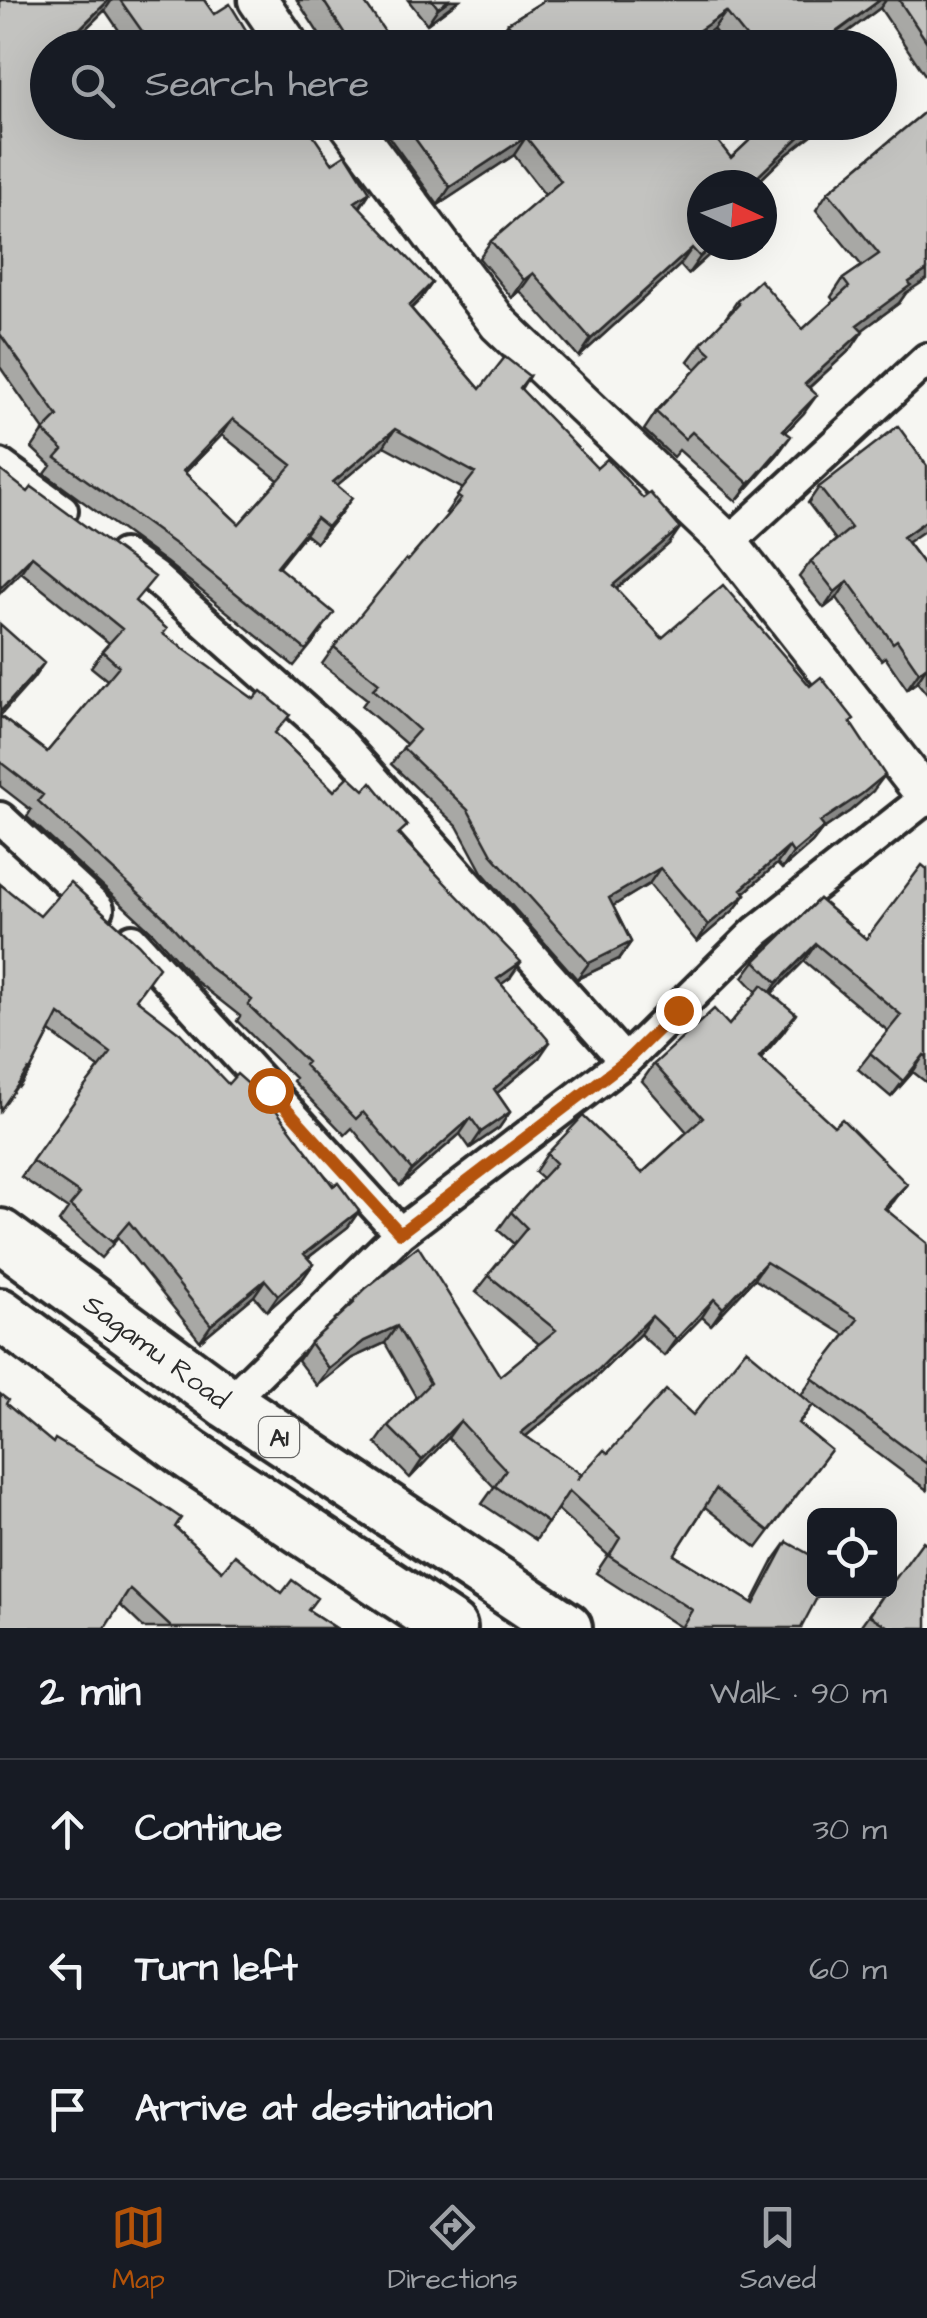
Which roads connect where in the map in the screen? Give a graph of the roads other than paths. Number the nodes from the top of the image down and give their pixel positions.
1 (258, 0) edge
2 (279, 30) edge
3 (361, 140) edge
4 (927, 359) edge
5 (0, 464) edge
6 (728, 543) junction
7 (927, 797) edge
8 (0, 818) edge
9 (626, 1061) junction
10 (400, 1233) junction
11 (0, 1235) edge
12 (0, 1314) edge
13 (228, 1403) junction
14 (452, 1628) edge
15 (566, 1628) edge

1 - 2 street
3 - 6 street
4 - 6 street
5 - 9 street
6 - 7 street
7 - 9 street
8 - 10 street
9 - 10 street
10 - 13 street
11 - 13 highway, Sagamu Road / A1
12 - 14 highway, A1
13 - 15 highway, Sagamu Road / A1

